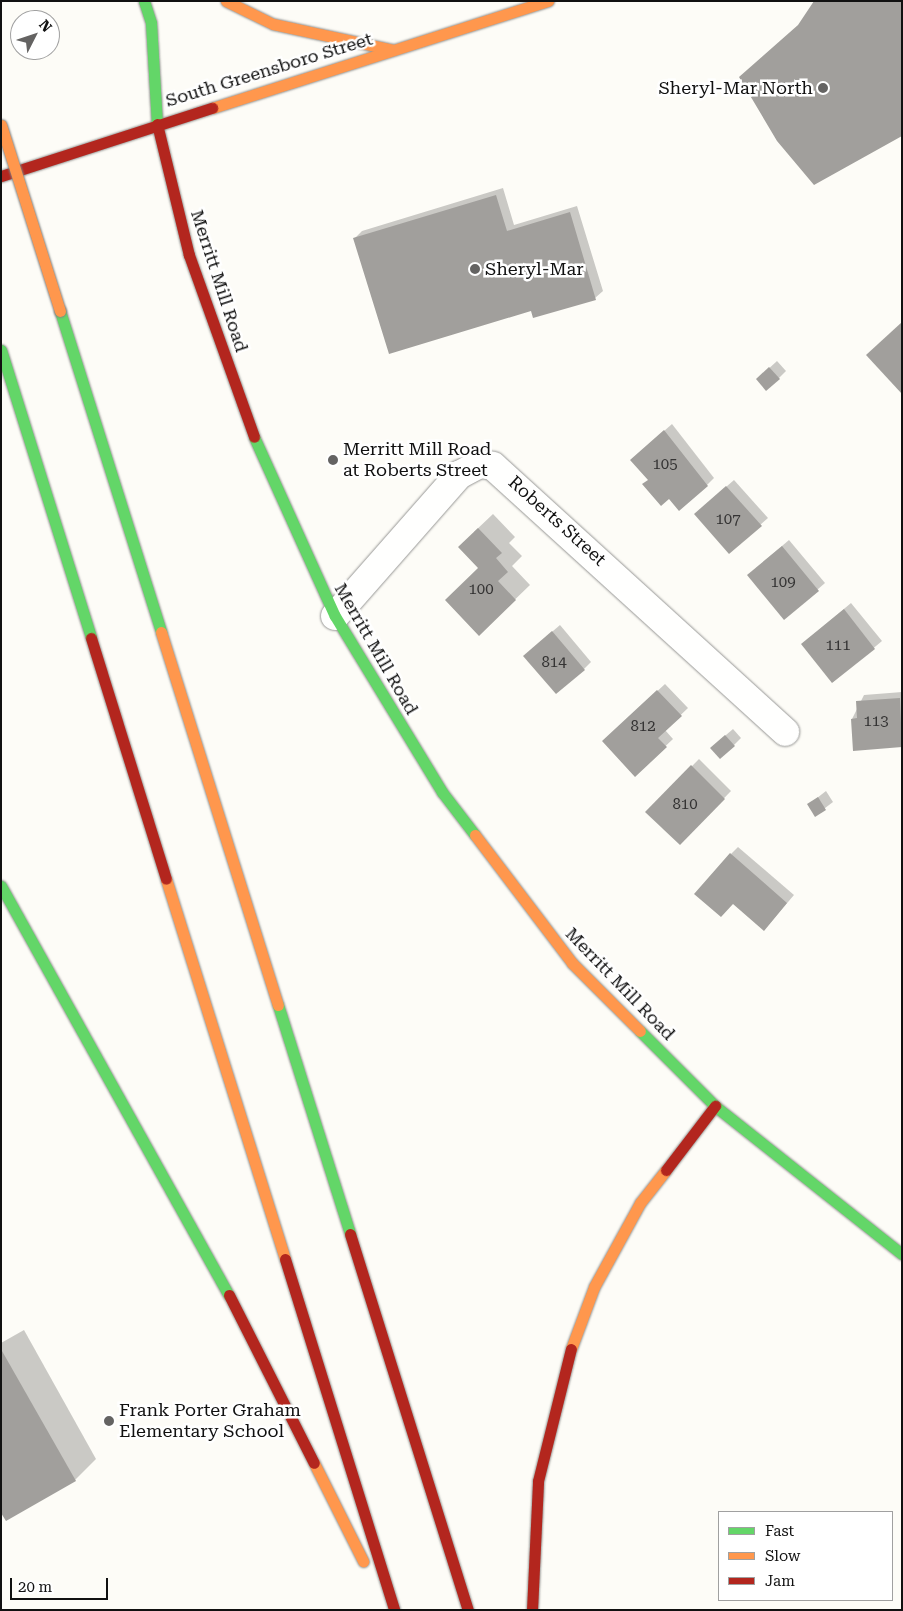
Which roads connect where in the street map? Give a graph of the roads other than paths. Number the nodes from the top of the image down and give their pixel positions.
1 (144, 1) edge
2 (226, 1) edge
3 (548, 1) edge
4 (393, 50) junction
5 (157, 124) junction
6 (1, 126) edge
7 (1, 176) edge
8 (1, 350) edge
9 (335, 616) junction
10 (785, 732) dead end
11 (1, 886) edge
12 (715, 1106) junction
13 (902, 1254) edge
14 (387, 1610) edge
15 (394, 1610) edge
16 (468, 1610) edge
17 (532, 1610) edge

1 - 5 main road, Merritt Mill Road
2 - 4 main road
3 - 4 main road, South Greensboro Street
4 - 5 main road, South Greensboro Street
5 - 7 main road, South Greensboro Street
5 - 9 main road, Merritt Mill Road
6 - 16 main road, bridge
8 - 15 main road
9 - 10 street, Roberts Street
9 - 12 main road, Merritt Mill Road
11 - 14 main road
12 - 13 main road, Merritt Mill Road
12 - 17 main road

